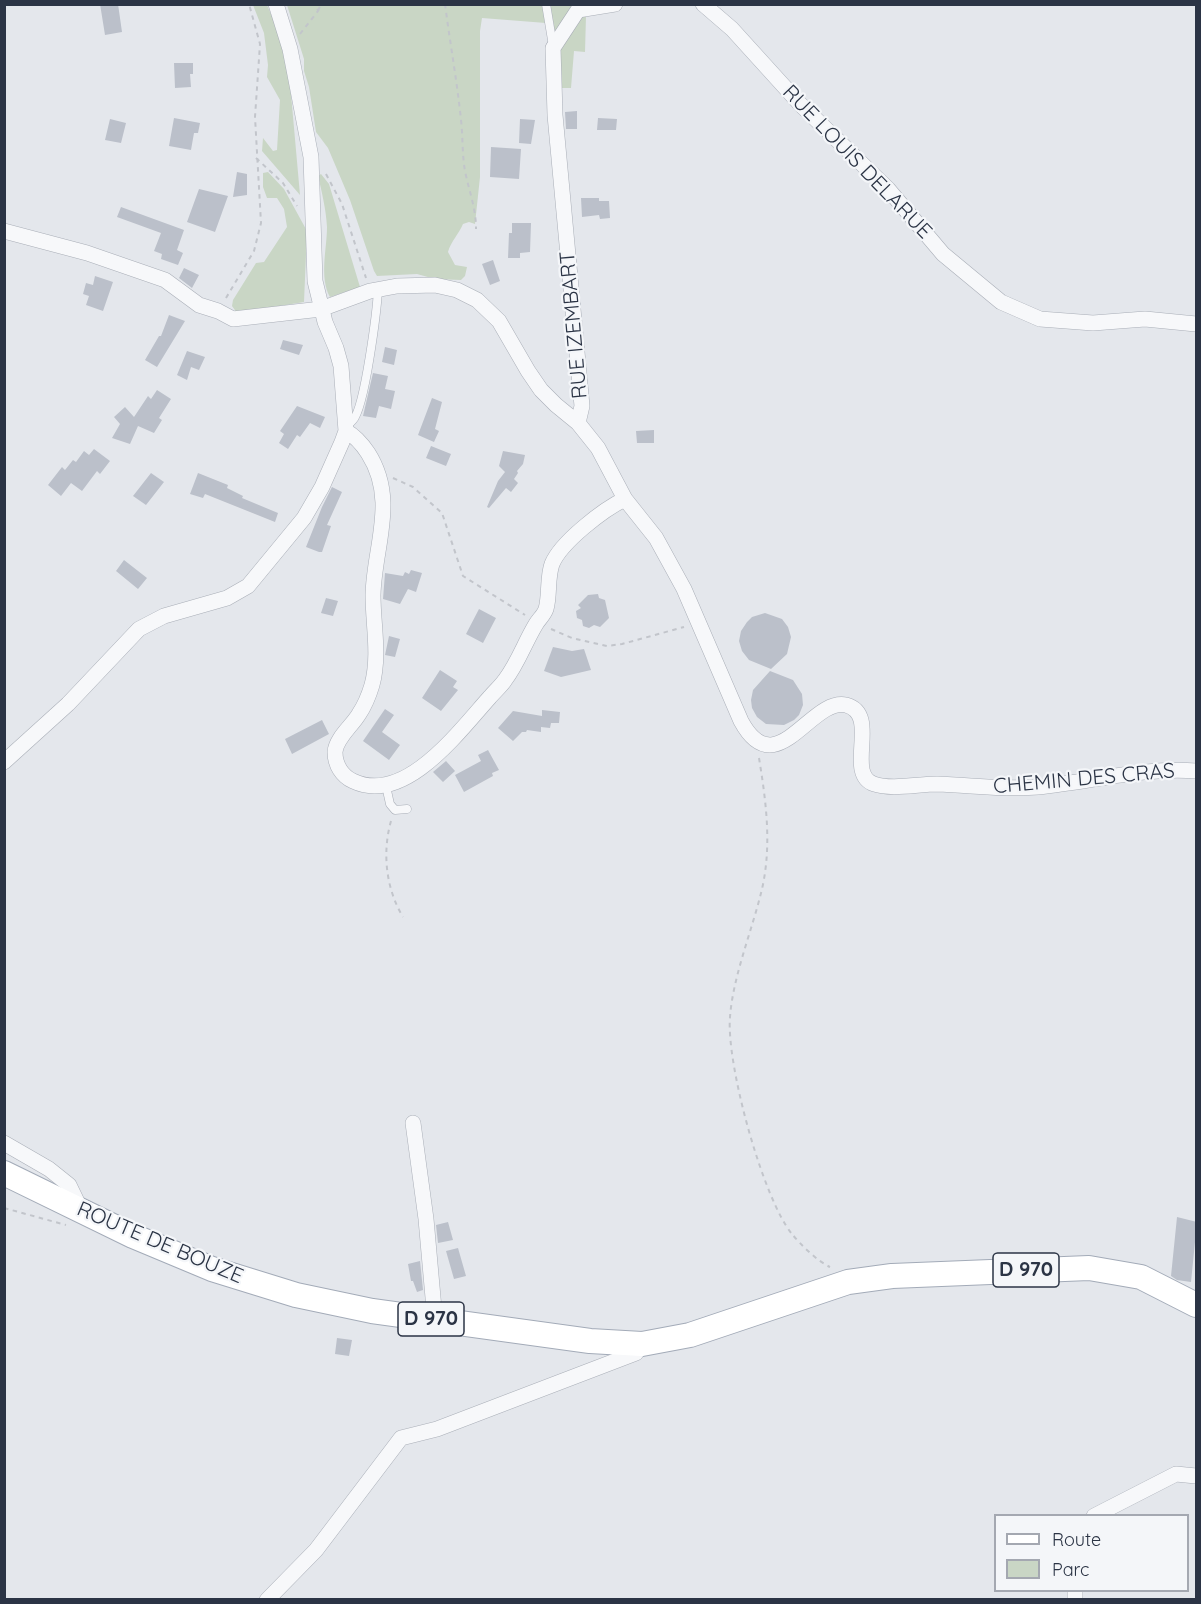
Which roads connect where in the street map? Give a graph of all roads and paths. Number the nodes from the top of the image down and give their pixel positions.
1 (249, 4) edge
2 (276, 4) edge
3 (316, 4) edge
4 (321, 4) edge
5 (446, 4) edge
6 (546, 4) edge
7 (615, 4) edge
8 (703, 4) edge
9 (318, 11) junction
10 (297, 38) dead end
11 (553, 48) junction
12 (311, 157) junction
13 (256, 158) junction
14 (313, 228) junction
15 (476, 229) dead end
16 (4, 231) edge
17 (374, 290) junction
18 (321, 309) junction
19 (218, 311) junction
20 (1197, 324) edge
21 (579, 423) junction
22 (345, 428) junction
23 (378, 474) junction
24 (626, 499) junction
25 (699, 622) junction
26 (537, 623) junction
27 (760, 742) junction
28 (4, 762) edge
29 (1197, 771) edge
30 (386, 786) junction
31 (407, 809) dead end
32 (395, 810) junction
33 (403, 917) dead end
34 (413, 1124) dead end
35 (4, 1143) edge
36 (4, 1173) edge
37 (81, 1210) junction
38 (848, 1282) junction
39 (1197, 1305) edge
40 (435, 1320) junction
41 (642, 1344) junction
42 (1197, 1476) edge
43 (1096, 1514) edge
44 (267, 1599) edge

1 - 13 path
2 - 12 street
3 - 9 path
4 - 9 path
5 - 15 path
6 - 11 lane
7 - 11 street
8 - 20 street, RUE LOUIS DELARUE
9 - 10 path
11 - 21 street, RUE IZEMBART
12 - 14 street
12 - 17 path
13 - 14 path
13 - 19 path
14 - 18 street
16 - 19 street
17 - 18 street
17 - 21 street
17 - 22 lane
18 - 19 street
18 - 22 street
21 - 24 street
22 - 23 street
22 - 28 street
23 - 26 path
23 - 30 street
24 - 25 street
24 - 26 street
25 - 26 path
25 - 27 street
26 - 30 street
27 - 29 street, CHEMIN DES CRAS
27 - 38 path
30 - 32 lane
31 - 32 lane
32 - 33 path
34 - 40 street
35 - 37 street
36 - 37 main road, ROUTE DE BOUZE / D 970
37 - 40 main road, ROUTE DE BOUZE / D 970
38 - 39 main road, D 970
38 - 41 main road, ROUTE DE BOUZE / D 970
40 - 41 main road, ROUTE DE BOUZE / D 970
41 - 44 street
42 - 43 street

